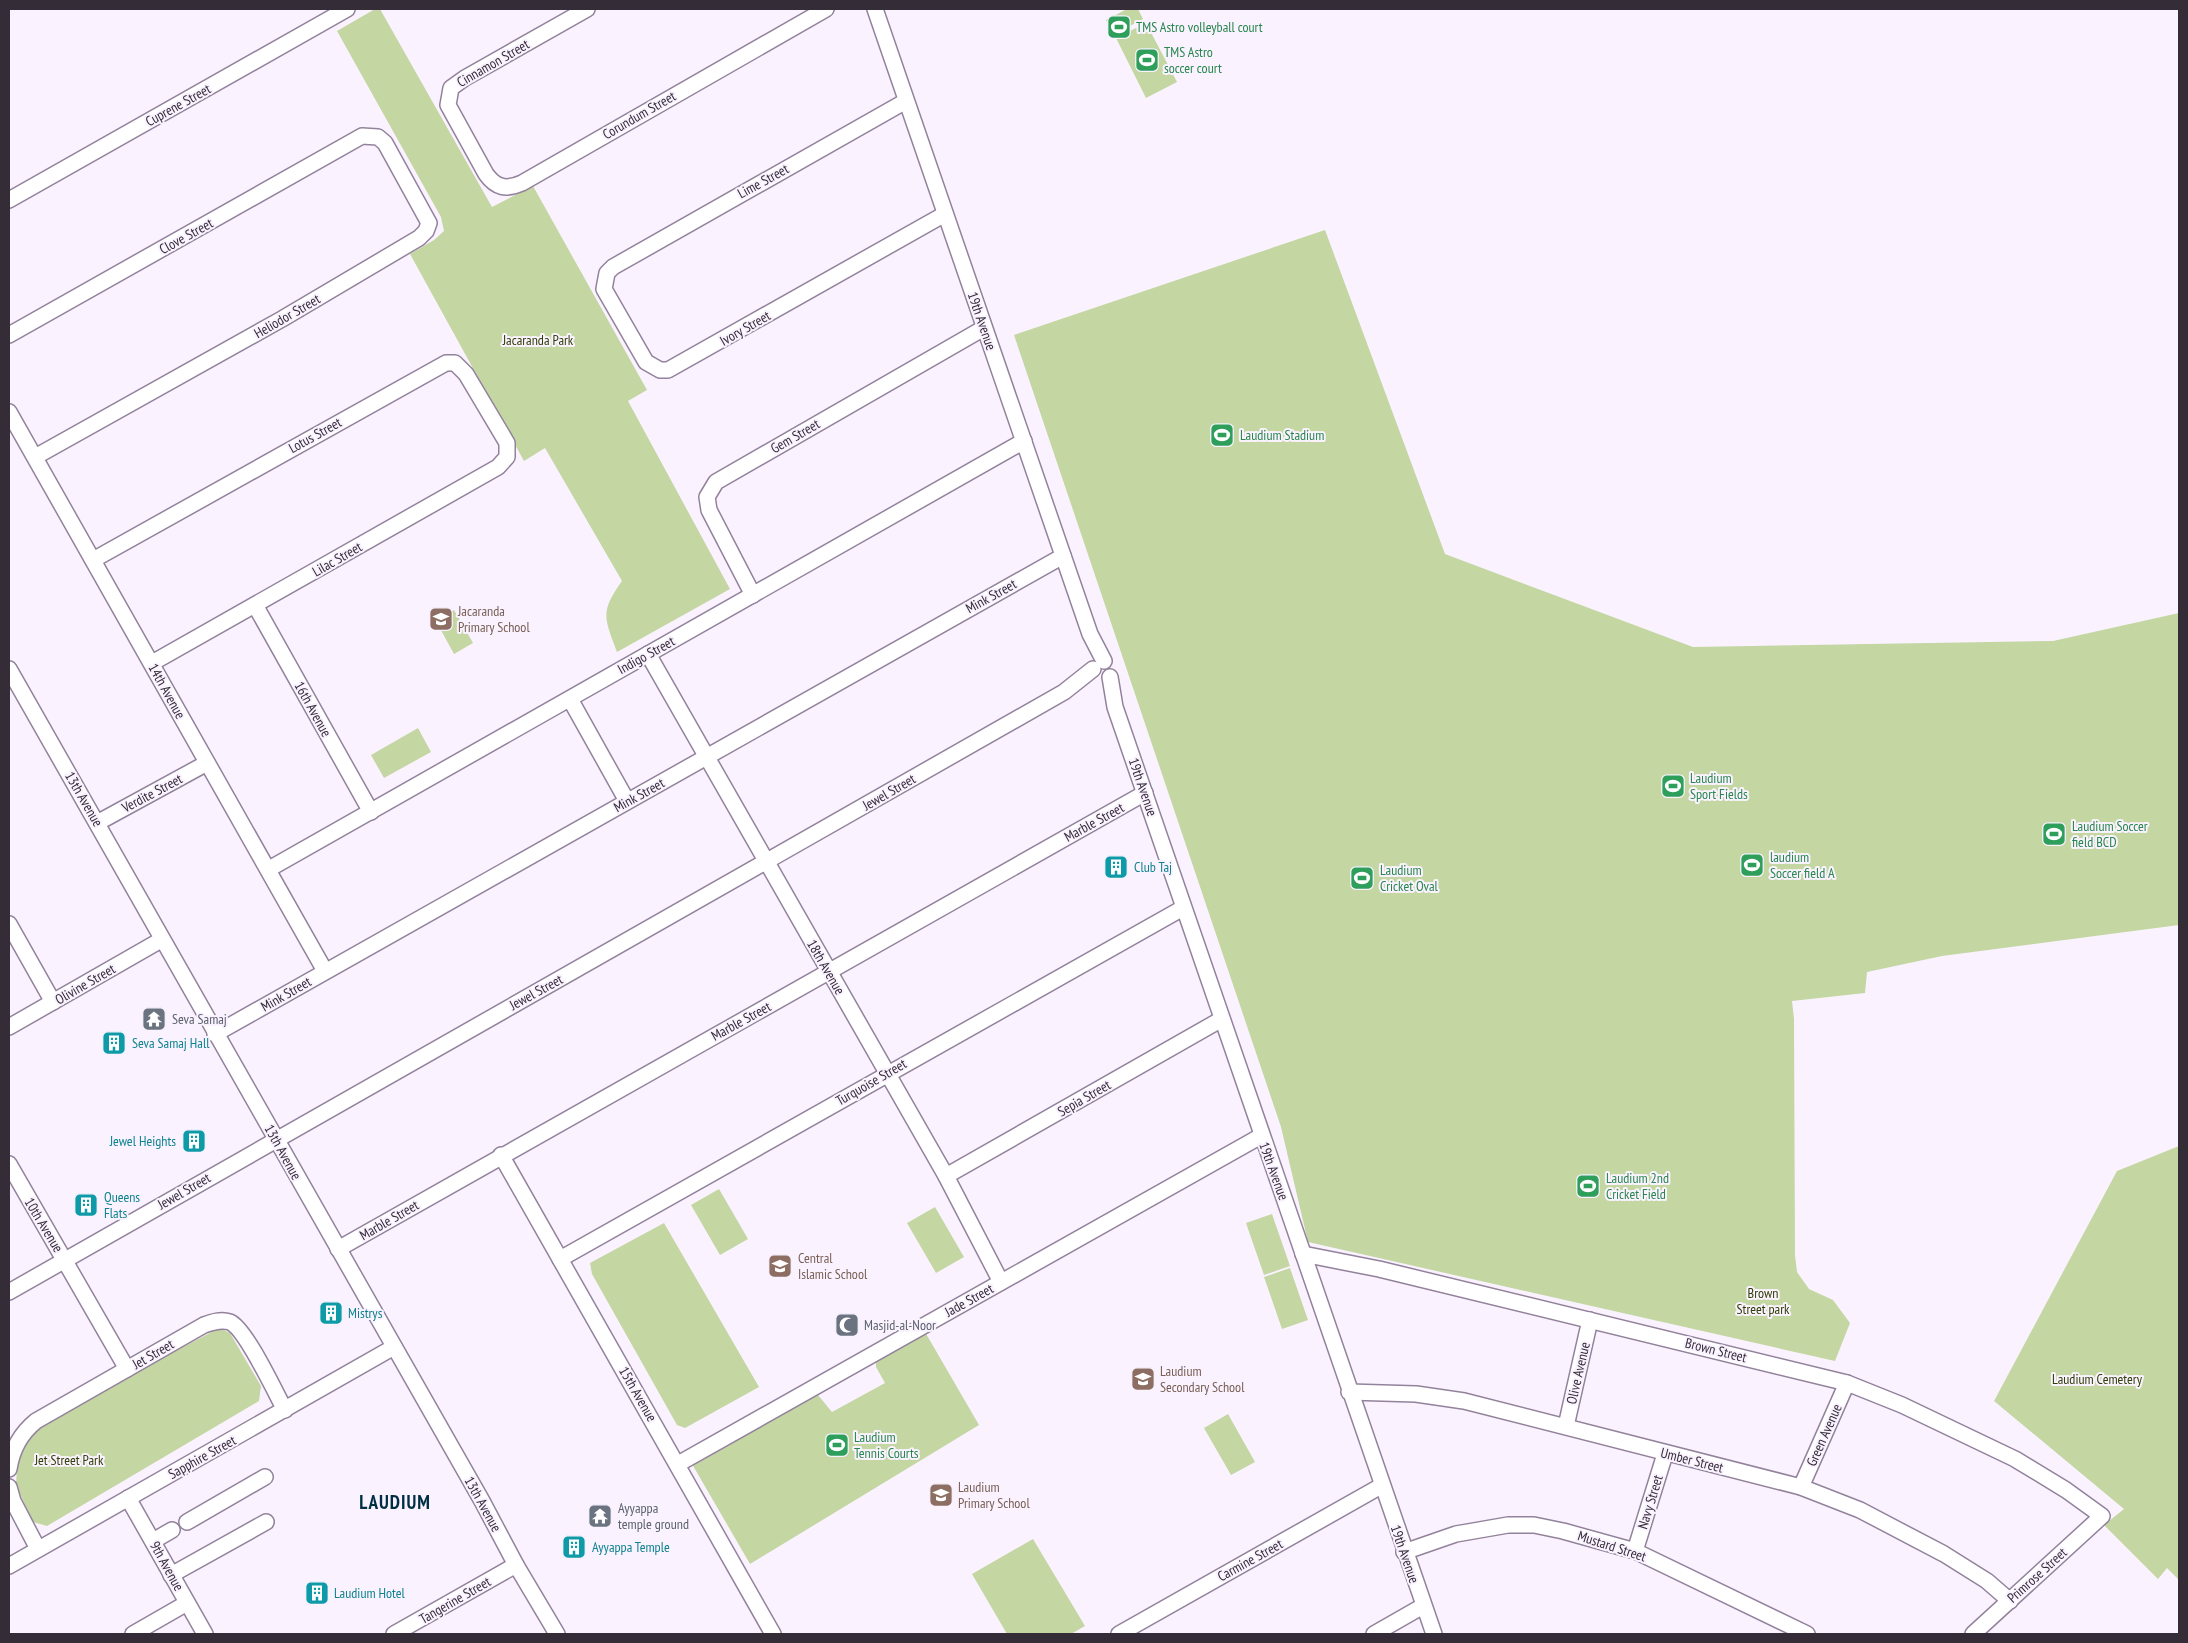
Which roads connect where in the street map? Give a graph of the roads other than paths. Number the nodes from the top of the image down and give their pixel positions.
1 (347, 9) edge
2 (587, 9) edge
3 (826, 9) edge
4 (875, 9) edge
5 (906, 101) junction
6 (362, 136) joint
7 (467, 142) joint
8 (9, 200) edge
9 (945, 214) junction
10 (620, 263) joint
11 (984, 328) junction
12 (9, 335) edge
13 (9, 412) edge
14 (1024, 441) junction
15 (507, 443) joint
16 (35, 457) junction
17 (1063, 556) junction
18 (93, 560) junction
19 (753, 595) junction
20 (255, 605) junction
21 (648, 654) junction
22 (152, 663) junction
23 (9, 670) edge
24 (1100, 672) junction
25 (570, 699) junction
26 (706, 757) junction
27 (208, 763) junction
28 (1145, 794) junction
29 (628, 801) junction
30 (371, 812) junction
31 (97, 822) junction
32 (766, 862) junction
33 (269, 868) junction
34 (1183, 908) junction
35 (9, 924) edge
36 (161, 940) junction
37 (325, 971) junction
38 (829, 971) junction
39 (54, 1002) junction
40 (1222, 1019) junction
41 (9, 1027) edge
42 (215, 1034) junction
43 (886, 1074) junction
44 (1261, 1136) junction
45 (276, 1139) junction
46 (501, 1156) junction
47 (9, 1164) edge
48 (946, 1176) junction
49 (338, 1249) junction
50 (1303, 1254) junction
51 (560, 1259) junction
52 (64, 1260) junction
53 (1001, 1282) junction
54 (9, 1292) edge
55 (1590, 1320) junction
56 (394, 1347) junction
57 (126, 1369) junction
58 (1847, 1383) junction
59 (1349, 1392) junction
60 (285, 1410) junction
61 (1566, 1426) junction
62 (1665, 1454) junction
63 (678, 1464) junction
64 (9, 1469) edge
65 (265, 1477) dead end
66 (1381, 1486) junction
67 (9, 1487) edge
68 (1801, 1487) junction
69 (128, 1498) junction
70 (2102, 1516) joint
71 (187, 1522) dead end
72 (266, 1522) dead end
73 (172, 1530) dead end
74 (153, 1541) junction
75 (38, 1549) junction
76 (1635, 1551) junction
77 (1404, 1552) junction
78 (516, 1565) junction
79 (9, 1566) edge
80 (171, 1575) junction
81 (2010, 1601) junction
82 (187, 1603) junction
83 (1423, 1606) junction
84 (133, 1634) edge
85 (205, 1634) edge
86 (394, 1634) edge
87 (558, 1634) edge
88 (773, 1634) edge
89 (1119, 1634) edge
90 (1374, 1634) edge
91 (1434, 1634) edge
92 (1807, 1634) edge
93 (1973, 1634) edge

1 - 8 street, Cuprene Street
2 - 7 street, Cinnamon Street
3 - 7 street, Corundum Street
4 - 5 street, 19th Avenue
5 - 9 street, 19th Avenue
5 - 10 street, Lime Street
6 - 12 street, Clove Street
6 - 16 street, Heliodor Street
9 - 10 street, Ivory Street
9 - 11 street, 19th Avenue
11 - 14 street, 19th Avenue
11 - 19 street, Gem Street
13 - 16 street, 14th Avenue
14 - 17 street, 19th Avenue
14 - 19 street, Indigo Street
15 - 18 street, Lotus Street
15 - 20 street, Lilac Street
16 - 18 street, 14th Avenue
17 - 24 street, 19th Avenue
17 - 26 street, Mink Street
18 - 22 street, 14th Avenue
19 - 21 street, Indigo Street
20 - 22 street, Lilac Street
20 - 30 street, 16th Avenue
21 - 25 street, Indigo Street
21 - 26 street, 18th Avenue
22 - 27 street, 14th Avenue
23 - 31 street, 13th Avenue
24 - 28 street, 19th Avenue
24 - 32 street, Jewel Street
25 - 29 street
25 - 30 street, Indigo Street
26 - 29 street, Mink Street
26 - 32 street, 18th Avenue
27 - 31 street, Verdite Street
27 - 33 street, 14th Avenue
28 - 34 street, 19th Avenue
28 - 38 street, Marble Street
29 - 37 street, Mink Street
30 - 33 street, Indigo Street
31 - 36 street, 13th Avenue
32 - 38 street, 18th Avenue
32 - 45 street, Jewel Street
33 - 37 street, 14th Avenue
34 - 40 street, 19th Avenue
34 - 43 street, Turquoise Street
35 - 39 street
36 - 39 street, Olivine Street
36 - 42 street, 13th Avenue
37 - 42 street, Mink Street
38 - 43 street, 18th Avenue
38 - 46 street, Marble Street
39 - 41 street, Olivine Street
40 - 44 street, 19th Avenue
40 - 48 street, Sepia Street
42 - 45 street, 13th Avenue
43 - 48 street, 18th Avenue
43 - 51 street, Turquoise Street
44 - 50 street, 19th Avenue
44 - 53 street, Jade Street
45 - 49 street, 13th Avenue
45 - 52 street, Jewel Street
46 - 49 street, Marble Street
46 - 51 street, 15th Avenue
47 - 52 street, 10th Avenue
48 - 53 street, 18th Avenue
49 - 56 street, 13th Avenue
50 - 55 street, Brown Street
50 - 59 street, 19th Avenue
51 - 63 street, 15th Avenue
52 - 54 street, Jewel Street
52 - 57 street, 10th Avenue
53 - 63 street, Jade Street
55 - 58 street, Brown Street
55 - 61 street, Olive Avenue
56 - 60 street, Sapphire Street
56 - 78 street, 13th Avenue
57 - 60 street, Jet Street
57 - 64 street, Jet Street
58 - 68 street, Green Avenue
58 - 70 street, Brown Street
59 - 61 street, Umber Street
59 - 66 street, 19th Avenue
60 - 69 street, Sapphire Street
61 - 62 street, Umber Street
62 - 68 street, Umber Street
62 - 76 street, Navy Street
63 - 88 street, 15th Avenue
65 - 71 street
66 - 77 street, 19th Avenue
66 - 89 street, Carmine Street
67 - 75 street
68 - 81 street, Umber Street
69 - 74 street, 9th Avenue
69 - 75 street, Sapphire Street
70 - 81 street, Primrose Street
72 - 80 street
73 - 74 street
74 - 80 street, 9th Avenue
75 - 79 street, Sapphire Street
76 - 77 street, Mustard Street
76 - 92 street, Mustard Street
77 - 83 street, 19th Avenue
78 - 86 street, Tangerine Street
78 - 87 street, 13th Avenue
80 - 82 street, 9th Avenue
81 - 93 street, Primrose Street
82 - 84 street
82 - 85 street, 9th Avenue
83 - 90 street
83 - 91 street, 19th Avenue

